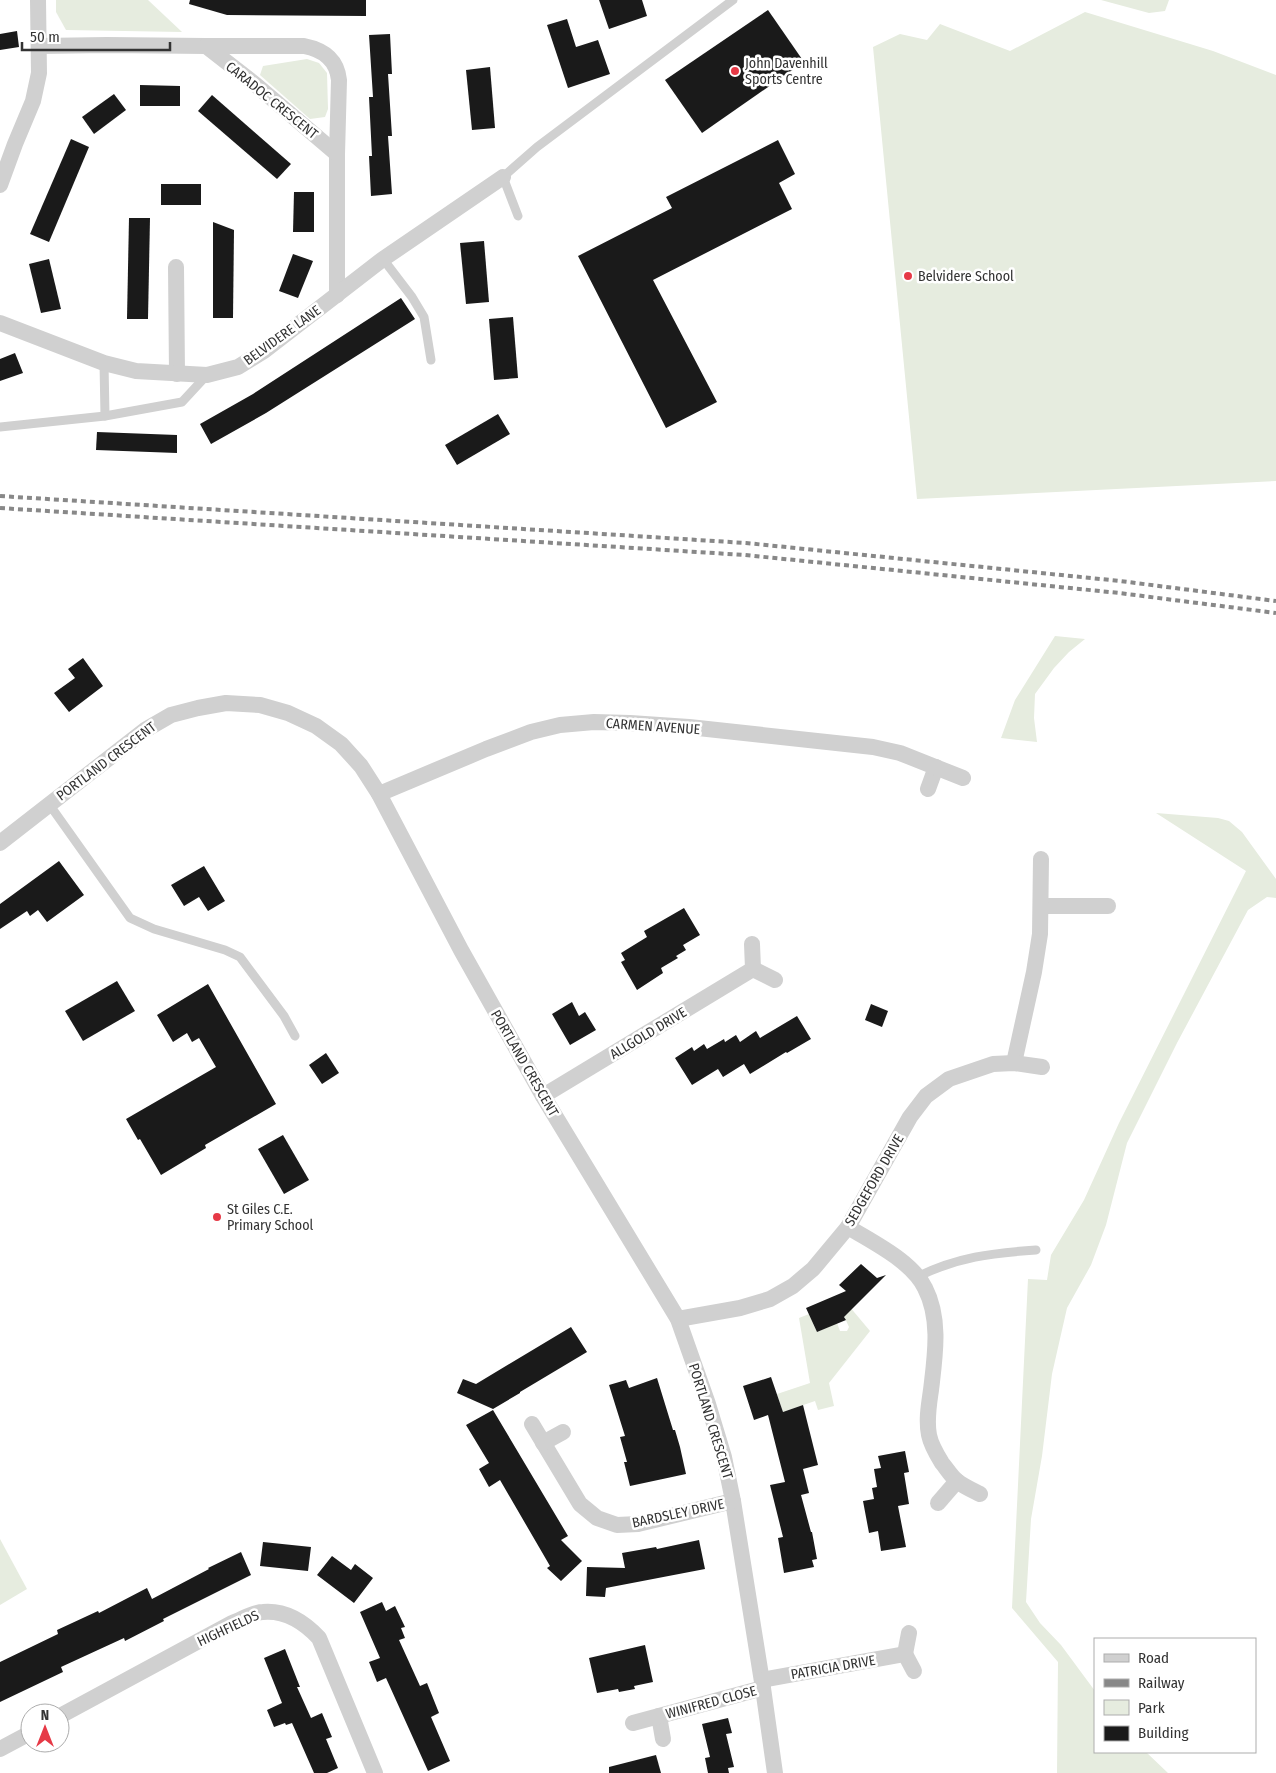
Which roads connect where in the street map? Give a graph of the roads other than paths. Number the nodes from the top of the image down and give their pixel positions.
1 (38, 0) edge
2 (733, 0) edge
3 (40, 46) junction
4 (206, 46) junction
5 (7, 141) edge
6 (337, 154) junction
7 (503, 177) junction
8 (0, 185) edge
9 (518, 216) dead end
10 (383, 259) junction
11 (176, 267) dead end
12 (336, 295) junction
13 (0, 323) edge
14 (431, 360) dead end
15 (104, 363) junction
16 (177, 374) junction
17 (207, 375) junction
18 (105, 416) junction
19 (0, 427) edge
20 (936, 767) junction
21 (963, 778) dead end
22 (928, 788) dead end
23 (380, 794) junction
24 (49, 804) junction
25 (0, 843) edge
26 (1041, 859) dead end
27 (1041, 906) junction
28 (1108, 906) dead end
29 (752, 944) dead end
30 (753, 969) junction
31 (775, 980) dead end
32 (295, 1036) dead end
33 (1014, 1063) junction
34 (1042, 1066) dead end
35 (543, 1096) junction
36 (848, 1227) junction
37 (1036, 1250) dead end
38 (917, 1277) junction
39 (678, 1319) junction
40 (532, 1424) dead end
41 (563, 1432) dead end
42 (543, 1443) junction
43 (957, 1481) junction
44 (980, 1494) dead end
45 (733, 1501) junction
46 (938, 1503) dead end
47 (909, 1633) dead end
48 (904, 1654) junction
49 (914, 1671) dead end
50 (763, 1684) junction
51 (70, 1711) edge
52 (659, 1716) junction
53 (632, 1723) dead end
54 (20, 1739) edge
55 (664, 1739) dead end
56 (0, 1750) edge
57 (375, 1773) edge
58 (774, 1773) edge

1 - 3 street
2 - 7 lane
3 - 4 street, CARADOC CRESCENT
3 - 5 street
4 - 6 street, CARADOC CRESCENT
4 - 6 street, CARADOC CRESCENT
5 - 8 street
6 - 12 street, CARADOC CRESCENT
7 - 9 lane
7 - 10 street, BELVIDERE LANE
10 - 12 street, BELVIDERE LANE
10 - 14 lane
11 - 16 street
12 - 17 street, BELVIDERE LANE
13 - 15 street, BELVIDERE LANE
15 - 16 street, BELVIDERE LANE
15 - 18 lane
16 - 17 street, BELVIDERE LANE
17 - 18 lane
18 - 19 lane
20 - 21 street, CARMEN AVENUE
20 - 22 street
20 - 23 street, CARMEN AVENUE
23 - 24 street, PORTLAND CRESCENT
23 - 35 street, PORTLAND CRESCENT
24 - 25 street, PORTLAND CRESCENT
24 - 32 lane
26 - 27 street
27 - 28 street
27 - 33 street
29 - 30 street
30 - 31 street
30 - 35 street, ALLGOLD DRIVE
33 - 34 street, SEDGEFORD DRIVE
33 - 36 street, SEDGEFORD DRIVE
35 - 39 street, PORTLAND CRESCENT
36 - 38 street
36 - 39 street, SEDGEFORD DRIVE
37 - 38 lane
38 - 43 street
39 - 45 street, PORTLAND CRESCENT
40 - 42 street, BARDSLEY DRIVE
41 - 42 street
42 - 45 street, BARDSLEY DRIVE
43 - 44 street
43 - 46 street
45 - 50 street, PORTLAND CRESCENT
47 - 48 street
48 - 49 street
48 - 50 street, PATRICIA DRIVE
50 - 52 street, WINIFRED CLOSE
50 - 58 street, PORTLAND CRESCENT
51 - 57 street, HIGHFIELDS
52 - 53 street, WINIFRED CLOSE
52 - 55 street, WINIFRED CLOSE
54 - 56 street

